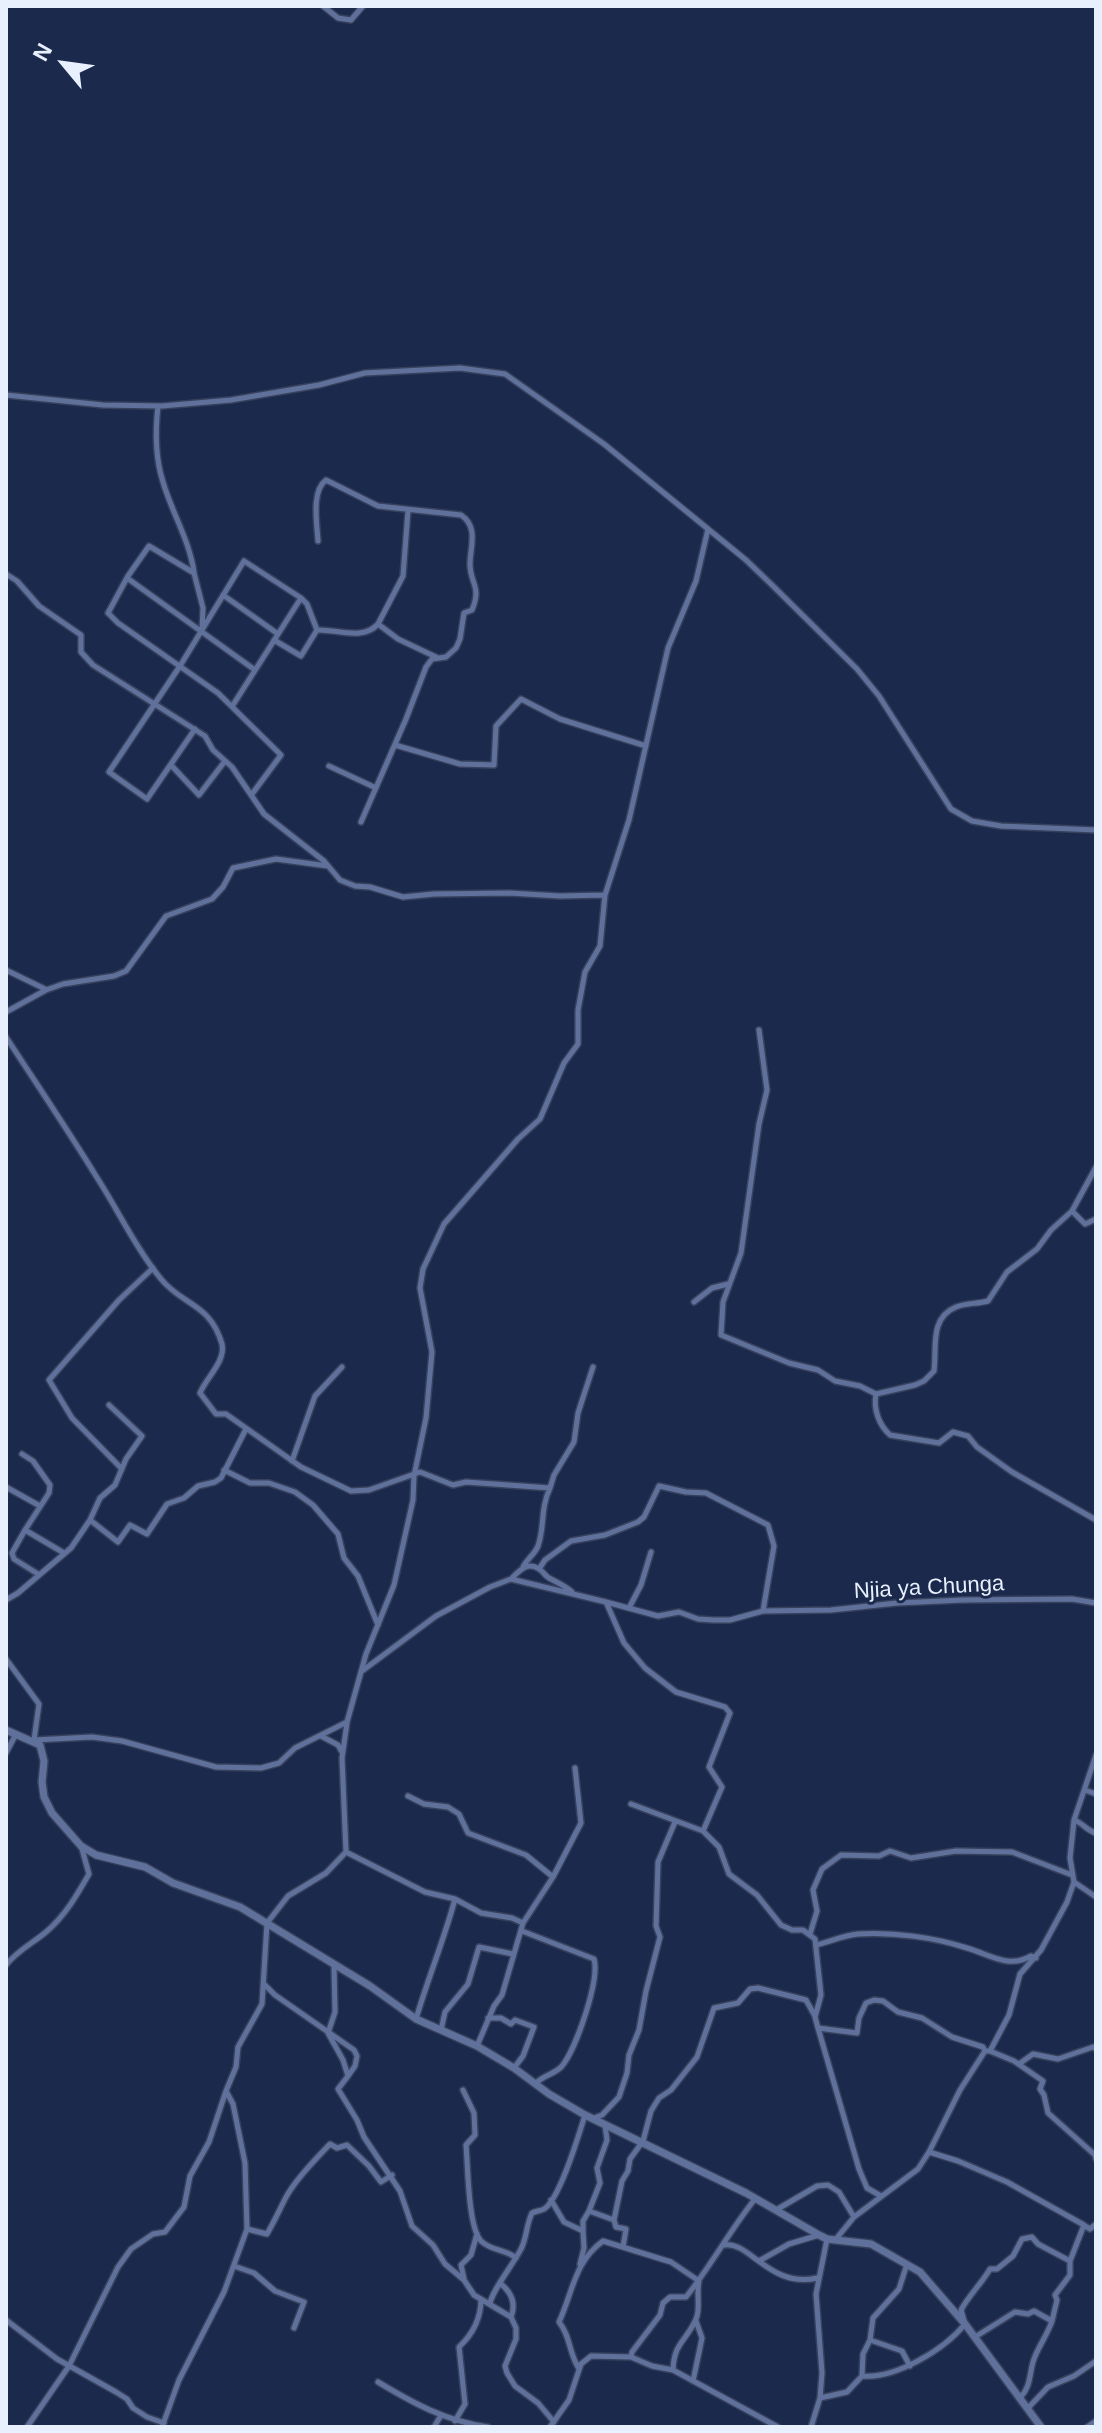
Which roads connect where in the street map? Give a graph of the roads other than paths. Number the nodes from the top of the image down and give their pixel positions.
1 (323, 6) edge
2 (363, 6) edge
3 (6, 395) edge
4 (158, 406) junction
5 (408, 511) junction
6 (708, 529) junction
7 (318, 541) dead end
8 (194, 573) junction
9 (6, 574) edge
10 (127, 578) junction
11 (223, 595) junction
12 (301, 598) junction
13 (378, 624) junction
14 (317, 630) junction
15 (201, 631) junction
16 (278, 634) junction
17 (274, 640) junction
18 (436, 658) junction
19 (180, 666) junction
20 (255, 670) junction
21 (155, 703) junction
22 (233, 705) junction
23 (195, 729) junction
24 (395, 745) junction
25 (646, 746) junction
26 (225, 761) junction
27 (171, 765) junction
28 (329, 766) dead end
29 (376, 788) junction
30 (252, 794) junction
31 (361, 822) dead end
32 (1096, 830) edge
33 (328, 866) junction
34 (605, 895) junction
35 (6, 970) edge
36 (46, 990) junction
37 (6, 1012) edge
38 (759, 1030) dead end
39 (6, 1037) edge
40 (1096, 1167) edge
41 (1072, 1211) junction
42 (1096, 1219) edge
43 (153, 1268) junction
44 (729, 1284) junction
45 (694, 1302) dead end
46 (342, 1367) dead end
47 (593, 1367) dead end
48 (876, 1394) junction
49 (109, 1405) dead end
50 (246, 1429) junction
51 (22, 1454) dead end
52 (292, 1461) junction
53 (122, 1469) junction
54 (224, 1470) junction
55 (414, 1476) junction
56 (6, 1487) edge
57 (550, 1488) junction
58 (40, 1506) junction
59 (90, 1520) junction
60 (1096, 1520) edge
61 (25, 1530) junction
62 (651, 1552) dead end
63 (64, 1553) junction
64 (523, 1567) junction
65 (539, 1569) junction
66 (38, 1574) junction
67 (511, 1579) junction
68 (572, 1592) junction
69 (6, 1600) edge
70 (606, 1602) junction
71 (1096, 1603) edge
72 (629, 1608) junction
73 (763, 1611) junction
74 (379, 1626) junction
75 (6, 1659) edge
76 (361, 1671) junction
77 (347, 1722) junction
78 (6, 1730) edge
79 (16, 1733) junction
80 (321, 1736) junction
81 (34, 1740) junction
82 (6, 1753) edge
83 (342, 1753) junction
84 (1096, 1755) edge
85 (575, 1768) dead end
86 (1085, 1790) junction
87 (1096, 1794) edge
88 (408, 1796) dead end
89 (631, 1804) dead end
90 (1074, 1820) junction
91 (675, 1822) junction
92 (703, 1831) junction
93 (1096, 1833) edge
94 (81, 1846) junction
95 (346, 1852) junction
96 (553, 1877) junction
97 (1073, 1879) junction
98 (1096, 1897) edge
99 (455, 1899) junction
100 (267, 1923) junction
101 (523, 1923) junction
102 (522, 1931) junction
103 (810, 1934) junction
104 (816, 1945) junction
105 (513, 1954) junction
106 (1036, 1958) junction
107 (6, 1965) edge
108 (334, 1965) junction
109 (264, 1983) junction
110 (815, 2017) junction
111 (488, 2018) junction
112 (416, 2019) junction
113 (818, 2028) junction
114 (441, 2031) junction
115 (328, 2033) junction
116 (477, 2046) junction
117 (1096, 2049) edge
118 (988, 2051) junction
119 (1019, 2064) junction
120 (514, 2068) junction
121 (348, 2076) junction
122 (536, 2083) junction
123 (463, 2090) dead end
124 (226, 2091) junction
125 (588, 2117) junction
126 (605, 2124) junction
127 (643, 2141) junction
128 (929, 2152) junction
129 (1096, 2159) edge
130 (392, 2175) junction
131 (881, 2196) junction
132 (755, 2199) junction
133 (551, 2200) junction
134 (776, 2210) junction
135 (589, 2211) junction
136 (854, 2217) junction
137 (614, 2220) junction
138 (1096, 2224) edge
139 (1084, 2225) junction
140 (247, 2229) junction
141 (583, 2231) junction
142 (477, 2234) junction
143 (827, 2238) junction
144 (723, 2245) junction
145 (623, 2247) junction
146 (516, 2258) junction
147 (759, 2261) junction
148 (1070, 2261) junction
149 (907, 2264) junction
150 (580, 2265) junction
151 (234, 2266) junction
152 (817, 2278) junction
153 (464, 2280) junction
154 (699, 2281) junction
155 (501, 2284) junction
156 (481, 2299) junction
157 (490, 2304) junction
158 (511, 2317) junction
159 (6, 2320) edge
160 (696, 2321) junction
161 (1052, 2321) junction
162 (965, 2324) junction
163 (294, 2328) dead end
164 (975, 2337) junction
165 (870, 2340) junction
166 (631, 2357) junction
167 (1096, 2361) edge
168 (69, 2366) junction
169 (910, 2366) junction
170 (579, 2369) junction
171 (673, 2370) junction
172 (862, 2376) junction
173 (693, 2381) junction
174 (378, 2382) dead end
175 (820, 2398) junction
176 (1020, 2398) junction
177 (1028, 2408) junction
178 (440, 2417) junction
179 (455, 2421) junction
180 (1096, 2421) edge
181 (552, 2424) edge
182 (163, 2425) edge
183 (467, 2426) edge
184 (27, 2427) edge
185 (434, 2427) edge
186 (488, 2427) edge
187 (778, 2427) edge
188 (811, 2427) edge
189 (1041, 2427) edge
190 (1087, 2427) edge

1 - 2 street
3 - 4 street
4 - 6 street
4 - 8 street
5 - 7 street
5 - 13 street
5 - 18 street
6 - 25 street
6 - 32 street
8 - 10 street
8 - 15 street
9 - 21 street
10 - 15 street
10 - 19 street
11 - 12 street
11 - 15 street
11 - 16 street
12 - 14 street
12 - 16 street
13 - 14 street
13 - 18 street
14 - 17 street
15 - 19 street
15 - 20 street
16 - 17 street
17 - 20 street
18 - 24 street
19 - 21 street
19 - 22 street
20 - 22 street
21 - 23 street
21 - 27 street
22 - 30 street
23 - 26 street
23 - 27 street
24 - 25 street
24 - 29 street
25 - 34 street
26 - 27 street
26 - 30 street
28 - 29 street
29 - 31 street
30 - 33 street
33 - 34 street
33 - 36 street
34 - 55 street
35 - 36 street
36 - 37 street
38 - 44 street
39 - 43 street
40 - 41 street
41 - 42 street
41 - 48 street
43 - 50 street
43 - 53 street
44 - 45 street
44 - 48 street
46 - 52 street
47 - 57 street
48 - 60 street
49 - 53 street
50 - 52 street
50 - 54 street
51 - 58 street
52 - 55 street
53 - 59 street
54 - 59 street
54 - 74 street
55 - 57 street
55 - 74 street
56 - 58 street
57 - 64 street
58 - 61 street
59 - 63 street
61 - 63 street
61 - 66 street
62 - 72 street
63 - 66 street
64 - 65 street
64 - 67 street
65 - 68 street
65 - 73 street
66 - 69 street
67 - 68 street
67 - 76 street
68 - 70 street, Njia ya Chunga
70 - 72 street, Njia ya Chunga
70 - 92 street
71 - 73 street, Njia ya Chunga
72 - 73 street, Njia ya Chunga
74 - 76 street
75 - 81 street
76 - 77 street
77 - 80 street
77 - 83 street
78 - 79 street
79 - 81 street
79 - 82 street
80 - 81 street
80 - 83 street
81 - 94 street
83 - 95 street
84 - 86 street
85 - 96 street
86 - 87 street
86 - 90 street
88 - 96 street
89 - 91 street
90 - 93 street
90 - 97 street
91 - 92 street
91 - 125 street
92 - 103 street
94 - 100 street
94 - 107 street
95 - 99 street
95 - 100 street
96 - 101 street
97 - 98 street
97 - 103 street
97 - 106 street
99 - 101 street
99 - 112 street
100 - 108 street
100 - 109 street
101 - 102 street
102 - 105 street
102 - 122 street
103 - 104 street
104 - 106 street
104 - 110 street
105 - 111 street
105 - 114 street
106 - 118 street
108 - 112 street
108 - 115 street
109 - 115 street
109 - 124 street
110 - 113 street
110 - 127 street
111 - 116 street
111 - 120 street
112 - 114 street
113 - 118 street
113 - 131 street
114 - 116 street
115 - 121 street
115 - 121 street
116 - 120 street
117 - 119 street
118 - 119 street
118 - 128 street
119 - 129 street
120 - 122 street
121 - 130 street
122 - 125 street
123 - 142 street
124 - 140 street
124 - 168 street
125 - 126 street
125 - 133 street
126 - 127 street
126 - 135 street
127 - 132 street
127 - 137 street
128 - 131 street
128 - 139 street
130 - 140 street
130 - 153 street
131 - 136 street
132 - 134 street
132 - 144 street
133 - 141 street
133 - 146 street
134 - 136 street
134 - 143 street
135 - 137 street
135 - 141 street
136 - 143 street
137 - 145 street
138 - 139 street
139 - 148 street
140 - 151 street
141 - 150 street
142 - 146 street
142 - 153 street
143 - 147 street
143 - 149 street
143 - 152 street
144 - 147 street
144 - 154 street
145 - 150 street
145 - 154 street
146 - 155 street
147 - 152 street
148 - 161 street
148 - 162 street
149 - 162 street
149 - 165 street
150 - 170 street
151 - 163 street
151 - 182 street
152 - 175 street
153 - 156 street
154 - 160 street
154 - 166 street
155 - 157 street
155 - 158 street
156 - 157 street
156 - 179 street
157 - 158 street
158 - 181 street
159 - 168 street
160 - 171 street
160 - 173 street
161 - 164 street
161 - 176 street
162 - 164 street
162 - 169 street
164 - 176 street
165 - 169 street
165 - 172 street
166 - 170 street
166 - 171 street
167 - 177 street
168 - 182 street
168 - 184 street
169 - 172 street
170 - 181 street
171 - 173 street
172 - 175 street
173 - 187 street
174 - 178 street
175 - 188 street
176 - 177 street
177 - 189 street
178 - 179 street
178 - 185 street
179 - 183 street
180 - 190 street
183 - 186 street

